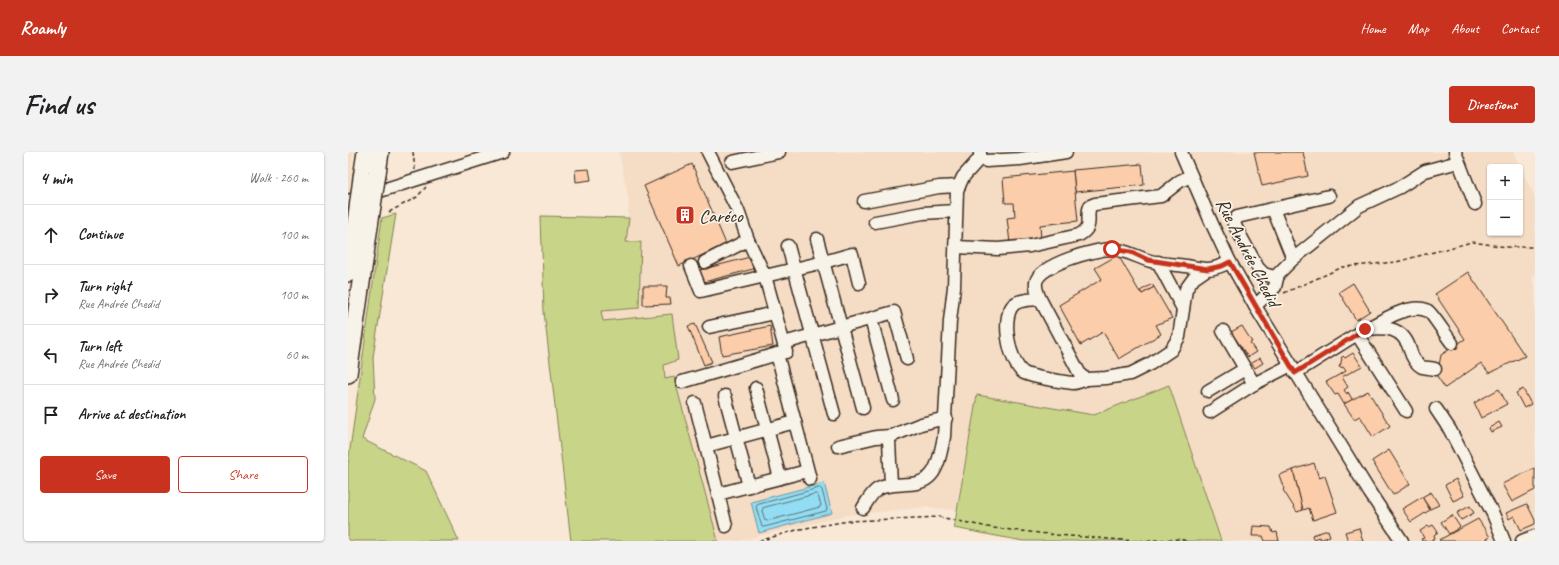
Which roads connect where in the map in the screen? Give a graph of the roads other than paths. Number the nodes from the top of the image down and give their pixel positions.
1 (366, 152) edge
2 (380, 152) edge
3 (503, 152) edge
4 (708, 152) edge
5 (779, 152) edge
6 (1066, 152) edge
7 (1181, 152) edge
8 (980, 155) edge
9 (1457, 157) edge
10 (732, 162) dead end
11 (370, 175) junction
12 (1191, 176) junction
13 (959, 186) junction
14 (1329, 196) dead end
15 (348, 201) edge
16 (864, 201) dead end
17 (1475, 204) dead end
18 (1273, 209) junction
19 (956, 211) junction
20 (363, 221) junction
21 (875, 222) dead end
22 (817, 239) dead end
23 (748, 240) junction
24 (788, 246) dead end
25 (956, 247) junction
26 (1293, 259) junction
27 (705, 262) dead end
28 (824, 262) junction
29 (1158, 262) junction
30 (1230, 262) junction
31 (691, 266) dead end
32 (794, 269) junction
33 (1208, 269) junction
34 (348, 274) edge
35 (765, 276) junction
36 (1277, 278) junction
37 (860, 283) dead end
38 (1040, 299) junction
39 (1255, 306) junction
40 (1183, 310) junction
41 (775, 313) junction
42 (871, 319) junction
43 (709, 327) dead end
44 (841, 327) junction
45 (1223, 332) dead end
46 (1361, 332) junction
47 (812, 335) junction
48 (784, 342) junction
49 (1452, 343) dead end
50 (777, 354) junction
51 (907, 359) dead end
52 (1245, 369) junction
53 (1293, 369) junction
54 (1434, 369) dead end
55 (348, 374) edge
56 (1087, 379) junction
57 (682, 382) dead end
58 (1254, 384) junction
59 (756, 388) dead end
60 (1208, 391) dead end
61 (725, 396) dead end
62 (893, 400) dead end
63 (695, 403) dead end
64 (863, 408) dead end
65 (1436, 409) dead end
66 (1406, 411) dead end
67 (1210, 412) dead end
68 (834, 414) dead end
69 (946, 418) junction
70 (795, 422) junction
71 (767, 430) junction
72 (891, 436) junction
73 (736, 438) junction
74 (706, 446) junction
75 (838, 446) dead end
76 (780, 478) junction
77 (891, 485) junction
78 (749, 486) junction
79 (718, 494) junction
80 (863, 508) dead end
81 (726, 526) dead end
82 (1535, 536) edge
83 (1402, 541) edge
84 (1504, 541) edge
85 (1522, 541) edge

1 - 11 highway
2 - 11 highway
3 - 15 street
4 - 23 street
5 - 10 street
6 - 8 street
7 - 12 street, Rue Andrée Chedid
8 - 13 street
9 - 17 street
9 - 26 street
11 - 20 highway, bridge
12 - 25 street
12 - 30 street, Rue Andrée Chedid
13 - 16 street
13 - 19 street
14 - 18 street
18 - 26 street
18 - 36 street
19 - 21 street
19 - 25 street
20 - 34 highway
20 - 55 highway
22 - 28 street
23 - 27 street
23 - 35 street
24 - 32 street
25 - 69 street
26 - 36 street
28 - 32 street
28 - 37 street
28 - 44 street
29 - 33 street
29 - 38 street
29 - 40 street
30 - 33 street
30 - 39 street, Rue Andrée Chedid
31 - 35 street
32 - 35 street
32 - 47 street
33 - 40 street
35 - 41 street
36 - 39 street
38 - 56 street
38 - 56 street
39 - 53 street, Rue Andrée Chedid
40 - 56 street
41 - 43 street
41 - 48 street
42 - 44 street
42 - 51 street
42 - 62 street
44 - 47 street
44 - 64 street
45 - 52 street
46 - 49 street
46 - 53 street
46 - 54 street
46 - 66 street
47 - 48 street
47 - 68 street
48 - 50 street
50 - 57 street
50 - 70 street
52 - 58 street
52 - 60 street
53 - 58 street
53 - 83 street, Rue Andrée Chedid
58 - 67 street
59 - 71 street
61 - 73 street
63 - 74 street
65 - 84 street
69 - 72 street
69 - 77 street
70 - 71 street
70 - 76 street
71 - 73 street
71 - 76 street
72 - 75 street
72 - 77 street
73 - 74 street
73 - 78 street
74 - 79 street
76 - 78 street
77 - 80 street
78 - 79 street
79 - 81 street
82 - 85 street

